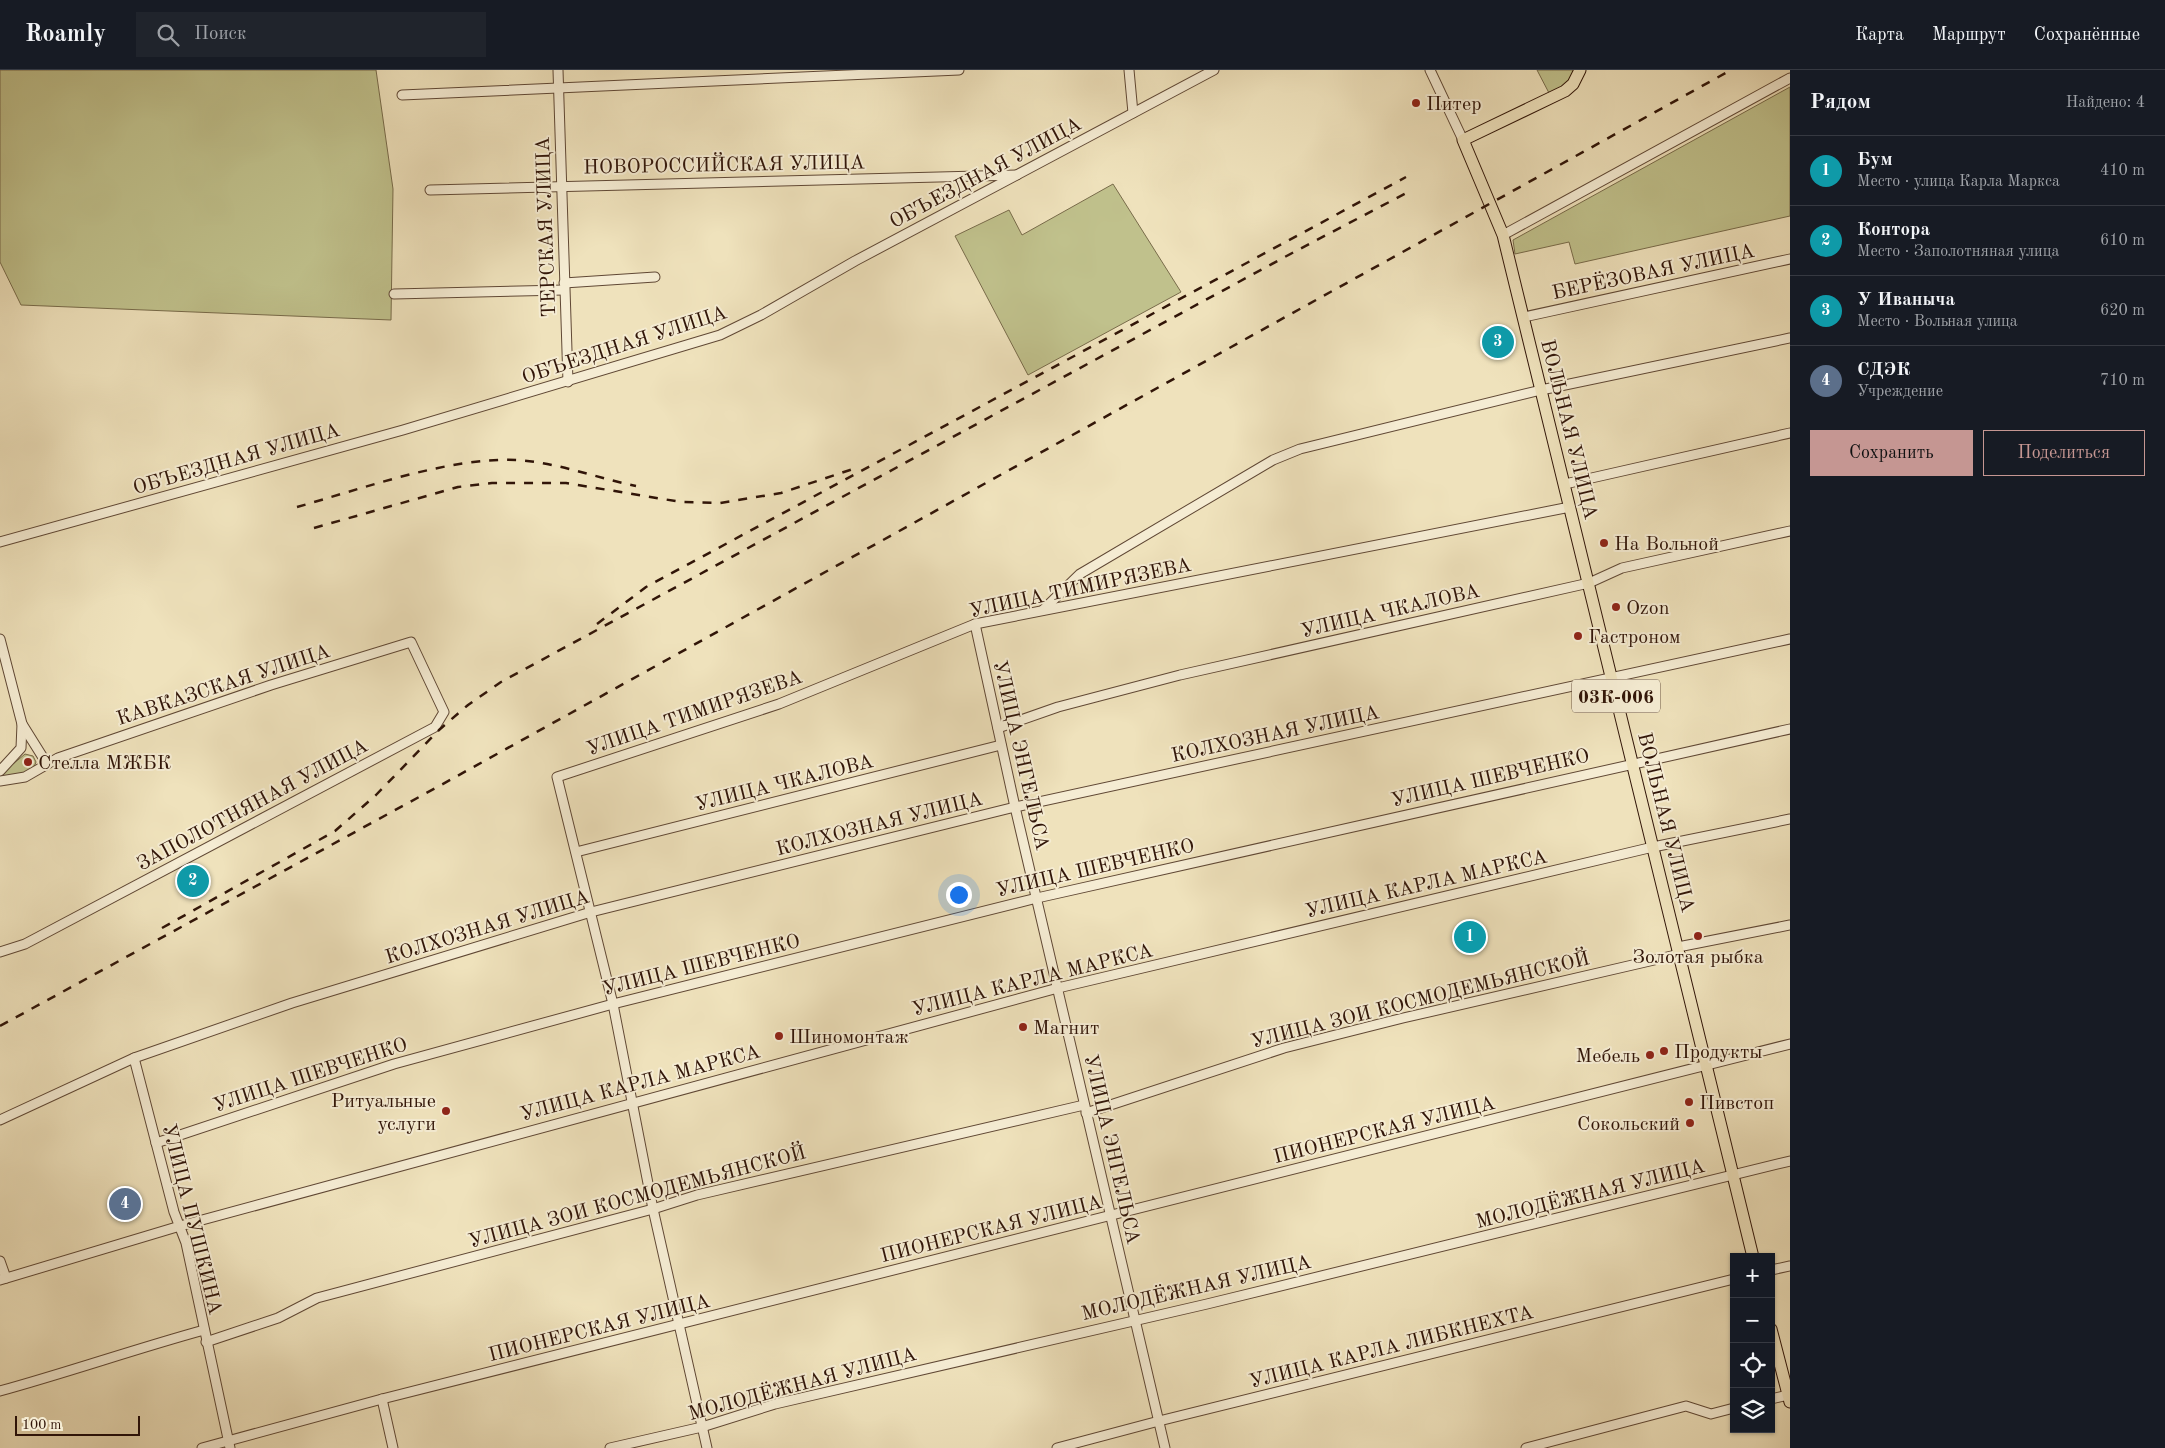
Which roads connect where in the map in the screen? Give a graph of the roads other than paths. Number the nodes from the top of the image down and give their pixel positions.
1 (558, 70) edge
2 (960, 70) edge
3 (1129, 70) edge
4 (1214, 70) edge
5 (1430, 70) edge
6 (1580, 70) edge
7 (1790, 78) edge
8 (558, 88) junction
9 (402, 95) dead end
10 (1133, 113) junction
11 (1463, 140) junction
12 (1019, 175) junction
13 (560, 186) junction
14 (430, 190) dead end
15 (1503, 235) junction
16 (1790, 259) edge
17 (655, 277) dead end
18 (564, 286) junction
19 (394, 294) dead end
20 (1524, 317) junction
21 (1790, 338) edge
22 (568, 382) junction
23 (1541, 390) junction
24 (1790, 433) edge
25 (1565, 484) junction
26 (1570, 507) junction
27 (1790, 531) edge
28 (0, 542) edge
29 (1589, 583) junction
30 (1043, 611) junction
31 (975, 624) junction
32 (1790, 638) edge
33 (0, 639) edge
34 (411, 642) joint
35 (1612, 677) junction
36 (22, 724) junction
37 (998, 728) junction
38 (1790, 729) edge
39 (1002, 745) junction
40 (1633, 763) junction
41 (47, 764) junction
42 (0, 771) edge
43 (0, 781) edge
44 (1015, 807) junction
45 (1790, 819) edge
46 (1653, 847) junction
47 (576, 852) junction
48 (1037, 898) junction
49 (591, 912) junction
50 (1790, 925) edge
51 (1679, 951) junction
52 (0, 952) edge
53 (1058, 988) junction
54 (613, 1004) junction
55 (1790, 1044) edge
56 (134, 1058) junction
57 (1706, 1065) junction
58 (631, 1102) junction
59 (1085, 1109) junction
60 (0, 1120) edge
61 (156, 1143) junction
62 (1790, 1161) edge
63 (1732, 1176) junction
64 (653, 1209) junction
65 (1112, 1215) junction
66 (180, 1226) junction
67 (1752, 1253) edge
68 (0, 1260) edge
69 (1790, 1266) edge
70 (1775, 1269) edge
71 (3, 1279) edge
72 (1730, 1281) edge
73 (1134, 1320) junction
74 (679, 1325) junction
75 (204, 1330) junction
76 (1775, 1341) edge
77 (206, 1342) junction
78 (1787, 1378) edge
79 (0, 1391) edge
80 (1789, 1398) edge
81 (1775, 1399) edge
82 (382, 1400) junction
83 (1730, 1409) edge
84 (1159, 1421) junction
85 (702, 1427) junction
86 (229, 1445) edge
87 (202, 1448) edge
88 (393, 1448) edge
89 (610, 1448) edge
90 (707, 1448) edge
91 (1057, 1448) edge
92 (1166, 1448) edge
93 (1526, 1448) edge

1 - 8 street, ТЕРСКАЯ УЛИЦА
2 - 8 street
3 - 10 street
4 - 10 street, ОБЪЕЗДНАЯ УЛИЦА
5 - 11 street, ВОЛЬНАЯ УЛИЦА
6 - 11 main road
7 - 15 street
8 - 9 street
8 - 13 street, ТЕРСКАЯ УЛИЦА
10 - 12 street, ОБЪЕЗДНАЯ УЛИЦА
11 - 15 main road, ВОЛЬНАЯ УЛИЦА / 03К-006
12 - 13 street, НОВОРОССИЙСКАЯ УЛИЦА
12 - 22 street, ОБЪЕЗДНАЯ УЛИЦА
13 - 14 street, НОВОРОССИЙСКАЯ УЛИЦА
13 - 18 street, ТЕРСКАЯ УЛИЦА
15 - 20 main road, ВОЛЬНАЯ УЛИЦА / 03К-006
16 - 20 street, БЕРЁЗОВАЯ УЛИЦА
17 - 18 street
18 - 19 street
18 - 22 street, ТЕРСКАЯ УЛИЦА
20 - 23 main road, ВОЛЬНАЯ УЛИЦА / 03К-006
21 - 23 street
22 - 28 street, ОБЪЕЗДНАЯ УЛИЦА
23 - 25 main road, ВОЛЬНАЯ УЛИЦА / 03К-006
23 - 30 street
24 - 25 street
25 - 26 main road, ВОЛЬНАЯ УЛИЦА / 03К-006
26 - 29 main road, ВОЛЬНАЯ УЛИЦА / 03К-006
26 - 30 street, УЛИЦА ТИМИРЯЗЕВА
27 - 29 street, УЛИЦА ЧКАЛОВА
29 - 35 main road, ВОЛЬНАЯ УЛИЦА / 03К-006
29 - 37 street, УЛИЦА ЧКАЛОВА
30 - 31 street, УЛИЦА ТИМИРЯЗЕВА
31 - 37 street, УЛИЦА ЭНГЕЛЬСА
31 - 47 street, УЛИЦА ТИМИРЯЗЕВА
32 - 35 street, КОЛХОЗНАЯ УЛИЦА
33 - 36 street
34 - 41 street, КАВКАЗСКАЯ УЛИЦА
34 - 52 street, ЗАПОЛОТНЯНАЯ УЛИЦА
35 - 40 main road, ВОЛЬНАЯ УЛИЦА / 03К-006
35 - 44 street, КОЛХОЗНАЯ УЛИЦА
36 - 41 street
36 - 42 street
37 - 39 street, УЛИЦА ЭНГЕЛЬСА
38 - 40 street, УЛИЦА ШЕВЧЕНКО
39 - 44 street, УЛИЦА ЭНГЕЛЬСА
39 - 47 street, УЛИЦА ЧКАЛОВА
40 - 46 main road, ВОЛЬНАЯ УЛИЦА / 03К-006
40 - 48 street, УЛИЦА ШЕВЧЕНКО
41 - 43 street, КАВКАЗСКАЯ УЛИЦА
44 - 48 street, УЛИЦА ЭНГЕЛЬСА
44 - 49 street, КОЛХОЗНАЯ УЛИЦА
45 - 46 street, УЛИЦА КАРЛА МАРКСА
46 - 51 main road, ВОЛЬНАЯ УЛИЦА / 03К-006
46 - 53 street, УЛИЦА КАРЛА МАРКСА
47 - 49 street
48 - 53 street, УЛИЦА ЭНГЕЛЬСА
48 - 54 street, УЛИЦА ШЕВЧЕНКО
49 - 54 street
49 - 56 street, КОЛХОЗНАЯ УЛИЦА
50 - 51 street, УЛИЦА ЗОИ КОСМОДЕМЬЯНСКОЙ
51 - 57 main road, ВОЛЬНАЯ УЛИЦА / 03К-006
51 - 59 street, УЛИЦА ЗОИ КОСМОДЕМЬЯНСКОЙ
53 - 58 street, УЛИЦА КАРЛА МАРКСА
53 - 59 street, УЛИЦА ЭНГЕЛЬСА
54 - 58 street
54 - 61 street, УЛИЦА ШЕВЧЕНКО
55 - 57 street, ПИОНЕРСКАЯ УЛИЦА
56 - 60 street, КОЛХОЗНАЯ УЛИЦА
56 - 61 street, УЛИЦА ПУШКИНА
57 - 63 main road, ВОЛЬНАЯ УЛИЦА / 03К-006
57 - 65 street, ПИОНЕРСКАЯ УЛИЦА
58 - 64 street
58 - 66 street, УЛИЦА КАРЛА МАРКСА
59 - 64 street, УЛИЦА ЗОИ КОСМОДЕМЬЯНСКОЙ
59 - 65 street, УЛИЦА ЭНГЕЛЬСА
61 - 66 street, УЛИЦА ПУШКИНА
62 - 63 street, МОЛОДЁЖНАЯ УЛИЦА
63 - 67 main road, ВОЛЬНАЯ УЛИЦА / 03К-006
63 - 73 street, МОЛОДЁЖНАЯ УЛИЦА
64 - 74 street
64 - 77 street, УЛИЦА ЗОИ КОСМОДЕМЬЯНСКОЙ
65 - 73 street, УЛИЦА ЭНГЕЛЬСА
65 - 74 street, ПИОНЕРСКАЯ УЛИЦА
66 - 71 street, УЛИЦА КАРЛА МАРКСА
66 - 75 street, УЛИЦА ПУШКИНА
68 - 71 street
69 - 70 street
72 - 84 street, УЛИЦА КАРЛА ЛИБКНЕХТА
73 - 84 street, УЛИЦА ЭНГЕЛЬСА
73 - 85 street, МОЛОДЁЖНАЯ УЛИЦА
74 - 82 street, ПИОНЕРСКАЯ УЛИЦА
74 - 85 street
75 - 77 street, УЛИЦА ПУШКИНА
75 - 79 street
76 - 78 main road
77 - 86 street, УЛИЦА ПУШКИНА
78 - 80 main road
80 - 81 street
82 - 86 street, ПИОНЕРСКАЯ УЛИЦА
82 - 88 street
83 - 93 street
84 - 91 street, УЛИЦА КАРЛА ЛИБКНЕХТА
84 - 92 street, УЛИЦА ЭНГЕЛЬСА
85 - 89 street, МОЛОДЁЖНАЯ УЛИЦА
85 - 90 street
86 - 87 street, ПИОНЕРСКАЯ УЛИЦА

